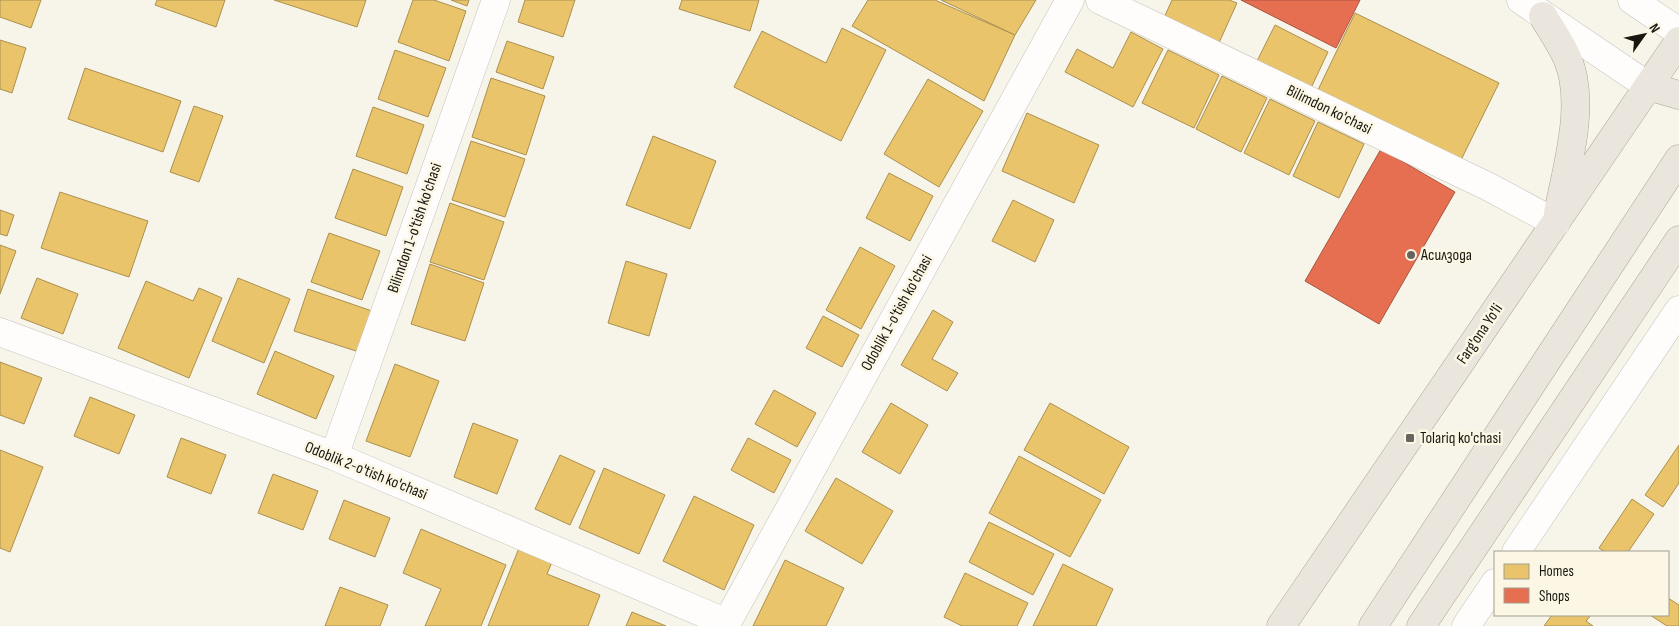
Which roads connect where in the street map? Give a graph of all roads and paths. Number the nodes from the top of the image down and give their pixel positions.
1 (496, 0) edge
2 (1070, 0) edge
3 (1100, 0) edge
4 (1520, 0) edge
5 (1632, 0) edge
6 (1543, 16) junction
7 (1679, 32) edge
8 (1679, 41) edge
9 (1648, 86) junction
10 (1679, 96) edge
11 (1679, 159) edge
12 (1556, 223) junction
13 (1679, 240) edge
14 (1679, 310) edge
15 (0, 332) edge
16 (334, 456) junction
17 (1517, 551) edge
18 (1494, 584) edge
19 (726, 624) edge
20 (1282, 626) edge
21 (1373, 626) edge
22 (1421, 626) edge
23 (1466, 626) edge

1 - 16 street, Bilimdon 1-o'tish ko'chasi
2 - 19 street, Odoblik 1-o'tish ko'chasi
3 - 12 street, Bilimdon ko'chasi
4 - 6 street
5 - 7 street
6 - 9 street
6 - 12 main road
8 - 9 main road, Farg'ona Yo'li
9 - 10 main road
9 - 12 main road, Farg'ona Yo'li
11 - 21 main road
12 - 20 main road, Farg'ona Yo'li
13 - 22 main road
14 - 17 street
15 - 16 street, Odoblik 2-o'tish ko'chasi
16 - 19 street, Odoblik 2-o'tish ko'chasi
18 - 23 street

